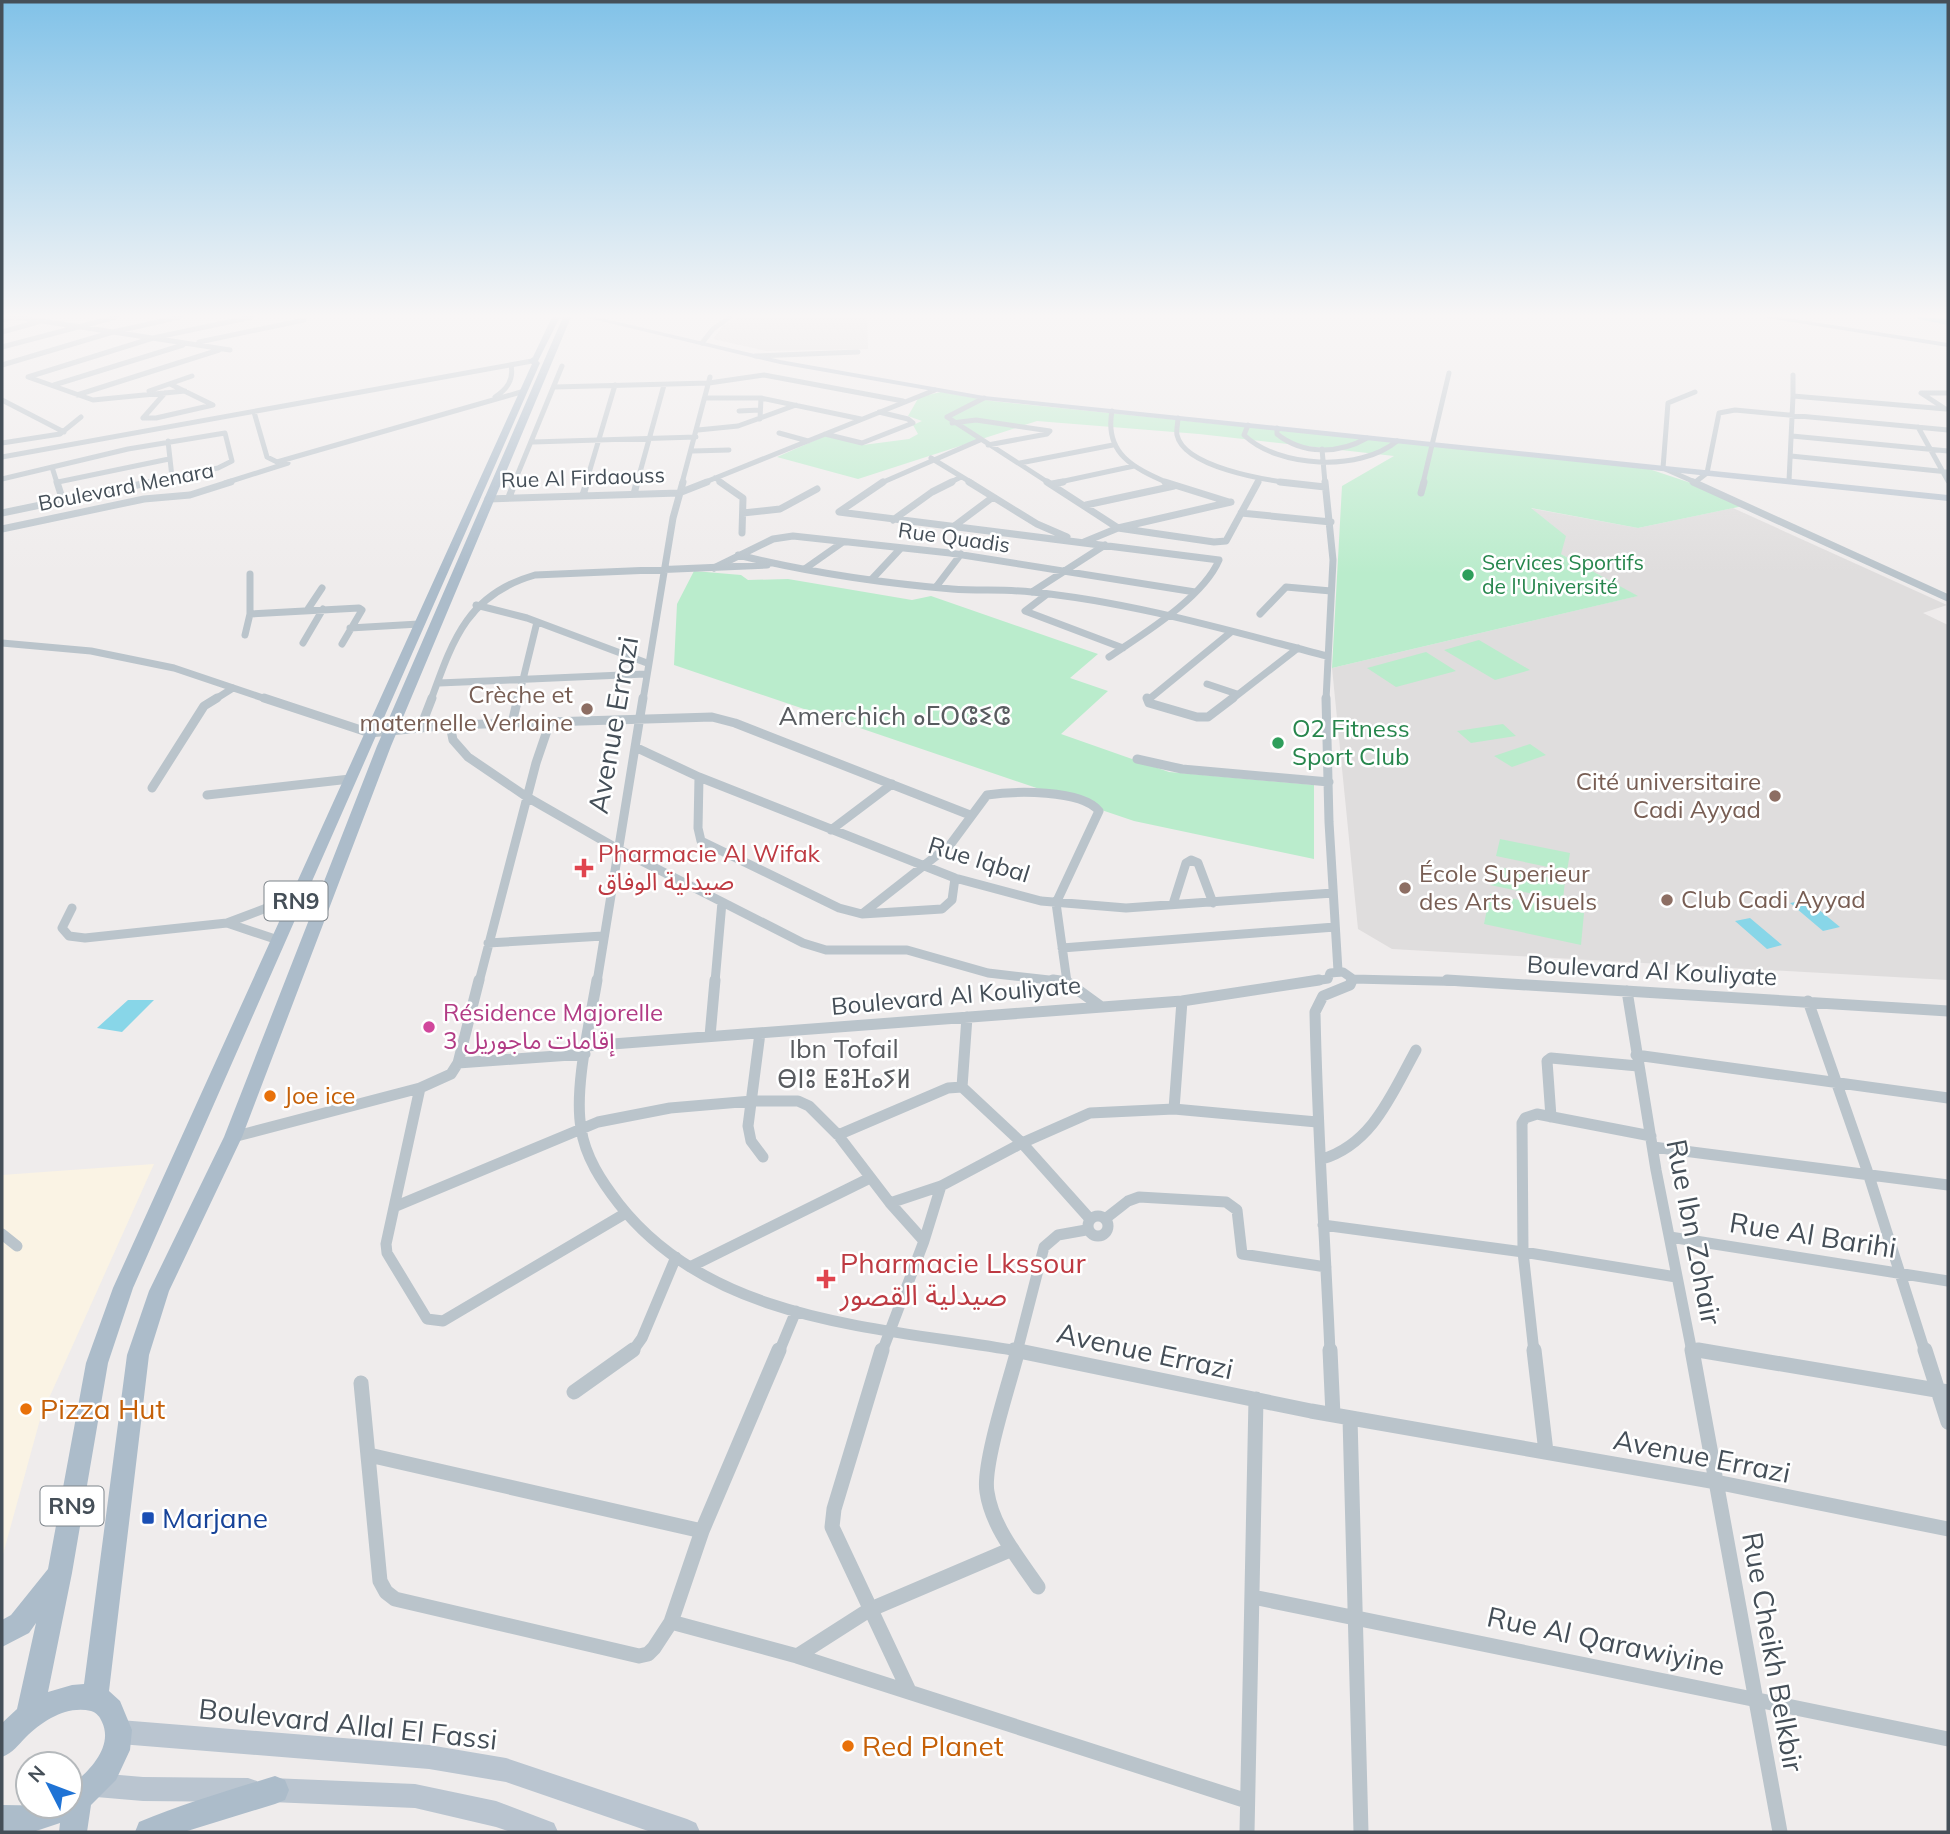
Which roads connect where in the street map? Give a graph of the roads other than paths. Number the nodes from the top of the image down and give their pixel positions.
1 (5, 403) edge
2 (157, 403) edge
3 (209, 403) edge
4 (305, 403) edge
5 (485, 403) edge
6 (515, 403) edge
7 (524, 403) edge
8 (548, 403) edge
9 (610, 403) edge
10 (659, 403) edge
11 (705, 403) edge
12 (761, 403) edge
13 (785, 403) edge
14 (900, 403) edge
15 (974, 403) edge
16 (1029, 403) edge
17 (1442, 403) edge
18 (1671, 403) edge
19 (1793, 403) edge
20 (1865, 403) edge
21 (796, 405) junction
22 (760, 410) junction
23 (1947, 410) edge
24 (739, 411) dead end
25 (1112, 411) junction
26 (254, 412) junction
27 (878, 412) junction
28 (1793, 415) junction
29 (81, 417) dead end
30 (1178, 418) junction
31 (760, 419) junction
32 (861, 419) junction
33 (952, 423) junction
34 (1248, 425) junction
35 (1918, 427) junction
36 (1277, 428) junction
37 (698, 430) junction
38 (1948, 430) edge
39 (64, 432) junction
40 (779, 433) dead end
41 (825, 434) junction
42 (1792, 436) junction
43 (122, 437) junction
44 (696, 437) junction
45 (1367, 438) junction
46 (600, 439) junction
47 (650, 439) junction
48 (980, 440) junction
49 (168, 441) junction
50 (808, 441) junction
51 (1397, 441) junction
52 (533, 442) junction
53 (2, 443) edge
54 (1432, 444) junction
55 (988, 445) junction
56 (1113, 445) junction
57 (128, 449) junction
58 (1322, 449) junction
59 (1929, 449) junction
60 (729, 450) dead end
61 (692, 451) junction
62 (1948, 451) edge
63 (107, 454) junction
64 (1791, 456) junction
65 (2, 457) edge
66 (292, 458) junction
67 (931, 458) junction
68 (169, 459) junction
69 (1322, 460) junction
70 (1020, 463) junction
71 (1134, 466) junction
72 (52, 467) junction
73 (1663, 468) junction
74 (112, 470) junction
75 (1945, 472) edge
76 (1707, 473) junction
77 (172, 477) junction
78 (961, 477) junction
79 (715, 478) junction
80 (2, 479) edge
81 (685, 479) junction
82 (1259, 479) junction
83 (1789, 481) junction
84 (1948, 481) edge
85 (58, 482) junction
86 (705, 482) junction
87 (1695, 483) junction
88 (1052, 484) junction
89 (1174, 486) junction
90 (1325, 487) junction
91 (817, 489) dead end
92 (679, 493) junction
93 (1421, 493) dead end
94 (634, 494) junction
95 (583, 495) junction
96 (509, 497) junction
97 (993, 497) junction
98 (1948, 498) edge
99 (488, 499) junction
100 (63, 500) junction
101 (1231, 502) junction
102 (1086, 505) junction
103 (1245, 506) junction
104 (2, 513) edge
105 (743, 513) junction
106 (1241, 513) junction
107 (893, 520) junction
108 (1331, 522) junction
109 (953, 527) junction
110 (2, 528) edge
111 (1118, 528) junction
112 (741, 533) dead end
113 (843, 542) junction
114 (1083, 542) junction
115 (1105, 545) junction
116 (901, 548) junction
117 (961, 554) junction
118 (738, 555) junction
119 (778, 565) junction
120 (714, 568) junction
121 (806, 568) junction
122 (665, 571) junction
123 (1066, 571) junction
124 (250, 573) dead end
125 (873, 579) junction
126 (322, 587) dead end
127 (936, 587) junction
128 (1331, 591) junction
129 (1032, 592) junction
130 (1195, 592) junction
131 (1046, 595) junction
132 (1948, 598) edge
133 (476, 605) junction
134 (308, 608) junction
135 (323, 609) junction
136 (250, 614) junction
137 (1260, 614) dead end
138 (1167, 615) junction
139 (537, 622) junction
140 (419, 624) junction
141 (351, 628) junction
142 (1231, 632) junction
143 (245, 635) dead end
144 (2, 643) edge
145 (303, 643) dead end
146 (342, 644) dead end
147 (1123, 648) junction
148 (1297, 648) junction
149 (1327, 656) junction
150 (1109, 657) dead end
151 (646, 669) junction
152 (522, 680) junction
153 (439, 682) junction
154 (1207, 684) dead end
155 (233, 688) junction
156 (1237, 694) junction
157 (638, 718) junction
158 (550, 722) junction
159 (512, 723) junction
160 (450, 724) junction
161 (420, 729) junction
162 (370, 733) junction
163 (389, 733) junction
164 (635, 747) junction
165 (1137, 758) dead end
166 (699, 777) junction
167 (350, 779) junction
168 (1329, 782) junction
169 (892, 784) junction
170 (152, 788) dead end
171 (207, 795) dead end
172 (527, 797) junction
173 (970, 815) junction
174 (831, 830) junction
175 (616, 848) junction
176 (924, 866) junction
177 (955, 878) junction
178 (1333, 894) junction
179 (298, 896) junction
180 (722, 902) junction
181 (1056, 903) junction
182 (1213, 903) junction
183 (1173, 904) junction
184 (72, 908) dead end
185 (862, 914) junction
186 (227, 923) junction
187 (1335, 927) junction
188 (603, 936) junction
189 (278, 940) junction
190 (488, 943) junction
191 (1062, 947) junction
192 (1338, 971) junction
193 (1353, 979) junction
194 (1067, 982) junction
195 (1332, 983) junction
196 (1627, 991) junction
197 (1182, 1001) junction
198 (1808, 1001) junction
199 (1100, 1006) junction
200 (1948, 1011) edge
201 (967, 1017) junction
202 (760, 1033) junction
203 (710, 1036) junction
204 (585, 1050) junction
205 (1416, 1050) dead end
206 (1637, 1061) junction
207 (458, 1063) junction
208 (1836, 1083) junction
209 (962, 1087) junction
210 (420, 1088) junction
211 (1948, 1098) edge
212 (752, 1101) junction
213 (1174, 1109) junction
214 (1550, 1117) junction
215 (1317, 1122) junction
216 (581, 1129) junction
217 (838, 1135) junction
218 (233, 1137) junction
219 (1652, 1142) junction
220 (1022, 1143) junction
221 (763, 1157) dead end
222 (1322, 1159) junction
223 (1868, 1173) junction
224 (870, 1178) junction
225 (1948, 1185) edge
226 (941, 1186) junction
227 (890, 1203) junction
228 (394, 1208) junction
229 (626, 1213) junction
230 (1088, 1224) junction
231 (1324, 1225) junction
232 (2, 1234) edge
233 (1670, 1237) junction
234 (924, 1241) junction
235 (17, 1246) dead end
236 (1523, 1252) junction
237 (676, 1257) junction
238 (690, 1267) junction
239 (1326, 1267) junction
240 (1902, 1274) junction
241 (1676, 1277) junction
242 (1948, 1281) edge
243 (796, 1311) junction
244 (888, 1331) junction
245 (1692, 1349) junction
246 (1020, 1351) junction
247 (361, 1383) dead end
248 (1943, 1391) edge
249 (574, 1392) dead end
250 (1256, 1399) junction
251 (1333, 1415) junction
252 (1350, 1418) junction
253 (1948, 1422) edge
254 (1546, 1452) junction
255 (369, 1455) junction
256 (1715, 1482) junction
257 (1948, 1529) edge
258 (702, 1531) junction
259 (1012, 1549) junction
260 (60, 1573) junction
261 (1038, 1587) dead end
262 (1253, 1597) junction
263 (869, 1610) junction
264 (1354, 1616) junction
265 (671, 1622) junction
266 (2, 1634) edge
267 (797, 1656) junction
268 (909, 1691) junction
269 (96, 1699) junction
270 (1754, 1699) junction
271 (11, 1730) edge
272 (120, 1732) junction
273 (1948, 1739) edge
274 (275, 1790) junction
275 (87, 1794) junction
276 (1247, 1801) junction
277 (2, 1823) edge
278 (73, 1832) edge
279 (149, 1832) edge
280 (545, 1832) edge
281 (687, 1832) edge
282 (1247, 1832) edge
283 (1361, 1832) edge
284 (1780, 1832) edge

1 - 39 street
2 - 3 street
4 - 26 street
5 - 66 street, Boulevard Menara
6 - 140 main road, RN9
7 - 99 main road, RN9
8 - 52 street
9 - 46 street
10 - 47 street
11 - 37 street, Avenue Errazi
12 - 22 street
13 - 21 street
14 - 27 street
15 - 33 street
16 - 25 street
17 - 54 street
18 - 73 street
19 - 28 street
20 - 23 street
21 - 31 street
21 - 32 street
22 - 24 street
22 - 31 street
25 - 30 street
25 - 56 street
26 - 43 street
26 - 66 street
27 - 32 street
27 - 41 street
28 - 35 street
28 - 42 street
28 - 76 street
29 - 39 street
30 - 34 street
30 - 82 street
31 - 37 street
32 - 41 street
33 - 48 street
33 - 55 street
34 - 36 street
34 - 69 street
35 - 38 street
35 - 59 street
36 - 45 street
36 - 58 street
37 - 44 street, Avenue Errazi
39 - 53 street
40 - 50 street
41 - 50 street
42 - 59 street
42 - 64 street
43 - 57 street
43 - 65 street
44 - 47 street
44 - 61 street, Avenue Errazi
45 - 51 street
45 - 58 street
46 - 47 street
46 - 52 street
46 - 95 street
47 - 94 street
48 - 55 street
48 - 67 street
49 - 57 street
49 - 68 street
49 - 77 street
50 - 79 street
51 - 54 street
51 - 69 street
52 - 96 street
54 - 73 street
54 - 93 street
55 - 70 street
56 - 70 street
56 - 71 street
57 - 63 street
58 - 69 street
59 - 62 street
59 - 75 street
60 - 61 street
61 - 81 street, Avenue Errazi
63 - 72 street
63 - 74 street
64 - 75 street
64 - 83 street
66 - 110 street, Boulevard Menara
67 - 78 street
67 - 107 street
68 - 74 street
68 - 77 street
69 - 90 street
70 - 88 street
71 - 88 street
71 - 89 street
72 - 80 street
72 - 85 street
73 - 76 street
73 - 87 street
74 - 85 street
75 - 84 street
76 - 83 street
76 - 87 street
77 - 100 street
78 - 97 street
78 - 107 street
79 - 86 street
79 - 105 street
81 - 86 street
81 - 92 street, Avenue Errazi
82 - 90 street
82 - 103 street
83 - 98 street
85 - 100 street
86 - 92 street
87 - 132 street
88 - 102 street
89 - 101 street
89 - 102 street
90 - 108 street
91 - 105 street
92 - 94 street, Rue Al Firdaouss
92 - 122 street, Avenue Errazi
94 - 95 street, Rue Al Firdaouss
95 - 96 street, Rue Al Firdaouss
96 - 99 street, Rue Al Firdaouss
97 - 109 street
97 - 114 street
99 - 163 main road, RN9
100 - 104 street
101 - 103 street
101 - 111 street
102 - 111 street
103 - 106 street
105 - 112 street
106 - 108 street
106 - 111 street
107 - 109 street
108 - 128 street
109 - 114 street
111 - 114 street
113 - 116 street, Rue Quadis
113 - 118 street, Rue Quadis
113 - 121 street
114 - 115 street
115 - 123 street
115 - 130 street
116 - 117 street, Rue Quadis
116 - 125 street
117 - 123 street, Rue Quadis
117 - 127 street
118 - 119 street
118 - 120 street, Rue Quadis
119 - 120 street
119 - 121 street
120 - 122 street
121 - 125 street
122 - 133 street
122 - 151 street, Avenue Errazi
123 - 129 street
123 - 130 street, Rue Quadis
124 - 136 street
125 - 127 street
126 - 134 street
127 - 129 street
128 - 137 street
128 - 149 street
129 - 131 street
130 - 138 street
131 - 138 street
131 - 147 street
133 - 139 street
133 - 153 street
134 - 135 street
134 - 136 street
135 - 141 street
135 - 145 street
136 - 143 street
138 - 142 street
138 - 147 street
139 - 151 street
139 - 152 street
140 - 141 street
140 - 162 main road, RN9
141 - 146 street
142 - 148 street
142 - 156 street
144 - 155 street
147 - 150 street
148 - 149 street
148 - 156 street
149 - 168 street
151 - 152 street
151 - 157 street, Avenue Errazi
152 - 153 street
152 - 159 street
153 - 161 street
154 - 156 street
155 - 162 street
155 - 170 street
157 - 158 street
157 - 164 street, Avenue Errazi
157 - 169 street
158 - 159 street
158 - 172 street
159 - 160 street
160 - 161 street
160 - 172 street
161 - 163 street
162 - 163 street
162 - 167 main road, RN9
163 - 218 main road, RN9
164 - 166 street, Rue Iqbal
164 - 175 street, Avenue Errazi
165 - 168 street
166 - 174 street, Rue Iqbal
166 - 185 street
167 - 171 street
167 - 179 main road, RN9
168 - 178 street
169 - 173 street
169 - 174 street
172 - 175 street
172 - 190 street
173 - 176 street
173 - 181 street
174 - 176 street, Rue Iqbal
175 - 180 street
175 - 188 street, Avenue Errazi
176 - 177 street, Rue Iqbal
176 - 185 street
177 - 181 street, Rue Iqbal
177 - 185 street
178 - 182 street, Rue Iqbal
178 - 187 street
179 - 186 street
179 - 189 main road, RN9
180 - 194 street
180 - 203 street
181 - 183 street, Rue Iqbal
181 - 191 street
182 - 183 street, Rue Iqbal
182 - 183 street
184 - 186 street
186 - 189 street
187 - 191 street
187 - 192 street
188 - 190 street
188 - 204 street, Avenue Errazi
189 - 260 main road, RN9
190 - 207 street
191 - 194 street
192 - 193 street
192 - 195 street
193 - 195 street
193 - 196 street, Boulevard Al Kouliyate
194 - 199 street
195 - 197 street, Boulevard Al Kouliyate
195 - 215 street
196 - 198 street, Boulevard Al Kouliyate
196 - 206 street, Rue Ibn Zohair
197 - 199 street, Boulevard Al Kouliyate
197 - 213 street
198 - 200 street, Boulevard Al Kouliyate
198 - 208 street
199 - 201 street, Boulevard Al Kouliyate
201 - 202 street, Boulevard Al Kouliyate
201 - 209 street
202 - 203 street, Boulevard Al Kouliyate
202 - 212 street
203 - 204 street, Boulevard Al Kouliyate
204 - 207 street, Boulevard Al Kouliyate
204 - 216 street, Avenue Errazi
205 - 222 street
206 - 208 street
206 - 214 street
206 - 219 street, Rue Ibn Zohair
207 - 210 street
208 - 211 street
208 - 223 street
209 - 217 street
209 - 220 street
210 - 218 street
210 - 228 street
212 - 216 street
212 - 217 street
212 - 221 street
213 - 215 street
213 - 220 street
214 - 219 street
214 - 236 street
215 - 222 street
216 - 228 street
216 - 229 street, Avenue Errazi
217 - 224 street
218 - 269 main road, RN9
219 - 223 street
219 - 233 street, Rue Ibn Zohair
220 - 226 street
220 - 230 street
222 - 231 street
223 - 225 street
223 - 240 street
224 - 227 street
224 - 238 street
226 - 227 street
226 - 234 street
227 - 234 street
228 - 229 street
229 - 237 street, Avenue Errazi
230 - 239 street
230 - 246 street
231 - 236 street
231 - 239 street
232 - 235 street
233 - 240 street, Rue Al Barihi
233 - 241 street, Rue Ibn Zohair
234 - 244 street
236 - 241 street
236 - 254 street
237 - 238 street, Avenue Errazi
237 - 249 street
238 - 243 street, Avenue Errazi
239 - 251 street
240 - 242 street, Rue Al Barihi
240 - 248 street
241 - 245 street, Rue Ibn Zohair
243 - 244 street, Avenue Errazi
243 - 258 street
244 - 246 street, Avenue Errazi
244 - 263 street
245 - 248 street
245 - 256 street, Rue Ibn Zohair
246 - 250 street, Avenue Errazi
246 - 259 street
247 - 255 street
248 - 253 street
250 - 251 street, Avenue Errazi
250 - 262 street
251 - 252 street, Avenue Errazi
252 - 254 street, Avenue Errazi
252 - 264 street
254 - 256 street, Avenue Errazi
255 - 258 street
255 - 265 street
256 - 257 street, Avenue Errazi
256 - 270 street, Rue Cheikh Belkbir
258 - 265 street
259 - 261 street
259 - 263 street
260 - 266 main road
260 - 271 main road, RN9
262 - 264 street, Rue Al Qarawiyine
262 - 276 street
263 - 267 street
263 - 268 street
264 - 270 street, Rue Al Qarawiyine
264 - 283 street
265 - 267 street
267 - 268 street
268 - 276 street
269 - 271 main road, RN9
269 - 272 main road
270 - 273 street, Rue Al Qarawiyine
270 - 284 street, Rue Cheikh Belkbir
272 - 275 main road
272 - 281 street, Boulevard Allal El Fassi
274 - 275 street
274 - 279 main road
274 - 280 street
275 - 277 main road
275 - 278 main road
276 - 282 street

